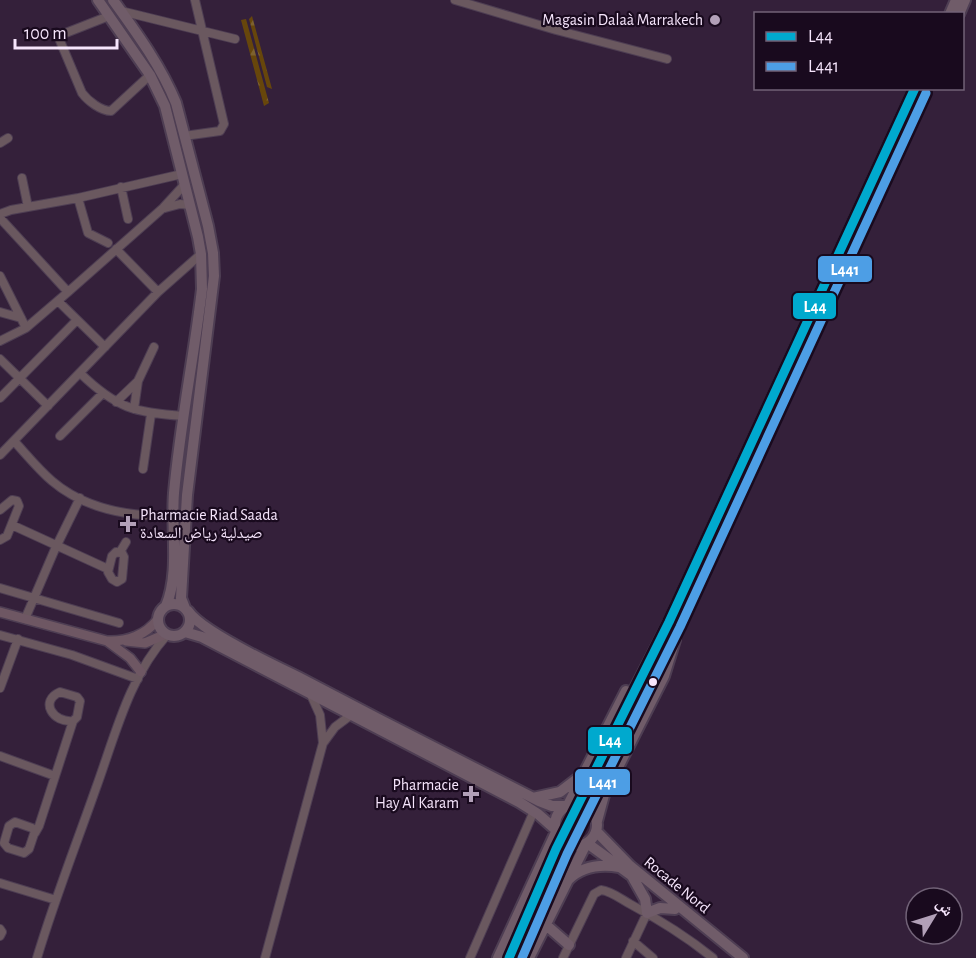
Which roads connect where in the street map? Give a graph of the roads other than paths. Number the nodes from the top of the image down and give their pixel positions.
1 (98, 0) edge
2 (113, 0) edge
3 (195, 0) edge
4 (455, 0) edge
5 (121, 11) junction
6 (109, 16) junction
7 (201, 31) junction
8 (235, 39) dead end
9 (667, 59) dead end
10 (150, 75) junction
11 (914, 90) edge
12 (924, 90) edge
13 (184, 136) junction
14 (8, 138) dead end
15 (0, 143) edge
16 (22, 178) dead end
17 (183, 179) junction
18 (121, 187) junction
19 (78, 198) junction
20 (190, 205) junction
21 (28, 207) junction
22 (163, 208) junction
23 (0, 216) edge
24 (128, 219) dead end
25 (108, 243) dead end
26 (116, 249) junction
27 (201, 254) junction
28 (0, 276) edge
29 (68, 292) junction
30 (158, 292) junction
31 (58, 301) junction
32 (0, 312) edge
33 (21, 318) junction
34 (77, 320) junction
35 (26, 328) junction
36 (0, 341) edge
37 (105, 347) junction
38 (154, 347) dead end
39 (0, 359) edge
40 (80, 373) junction
41 (20, 378) junction
42 (138, 381) junction
43 (102, 394) junction
44 (0, 398) edge
45 (116, 402) junction
46 (48, 406) junction
47 (134, 409) junction
48 (151, 414) junction
49 (184, 416) junction
50 (60, 436) dead end
51 (14, 441) junction
52 (0, 455) edge
53 (143, 469) dead end
54 (80, 498) junction
55 (0, 510) edge
56 (174, 516) junction
57 (12, 525) junction
58 (0, 540) edge
59 (126, 542) dead end
60 (56, 546) junction
61 (120, 552) junction
62 (108, 569) junction
63 (0, 588) edge
64 (33, 597) junction
65 (166, 606) junction
66 (186, 610) junction
67 (0, 612) edge
68 (25, 619) junction
69 (158, 619) junction
70 (119, 623) dead end
71 (674, 623) junction
72 (185, 633) junction
73 (0, 634) edge
74 (166, 634) junction
75 (18, 639) junction
76 (107, 641) junction
77 (123, 641) junction
78 (139, 675) junction
79 (0, 688) edge
80 (311, 695) junction
81 (351, 715) junction
82 (626, 716) tunnel mouth
83 (73, 721) junction
84 (323, 743) junction
85 (0, 756) edge
86 (582, 775) junction
87 (55, 776) junction
88 (533, 798) junction
89 (567, 805) junction
90 (534, 811) junction
91 (597, 826) junction
92 (555, 831) junction
93 (35, 833) junction
94 (586, 843) junction
95 (619, 867) junction
96 (632, 876) junction
97 (565, 882) junction
98 (0, 883) edge
99 (56, 900) junction
100 (675, 909) junction
101 (647, 913) junction
102 (545, 924) junction
103 (0, 929) edge
104 (0, 936) edge
105 (633, 941) junction
106 (569, 945) junction
107 (37, 958) edge
108 (265, 958) edge
109 (471, 958) edge
110 (498, 958) edge
111 (529, 958) edge
112 (563, 958) edge
113 (626, 958) edge
114 (653, 958) edge
115 (713, 958) edge
116 (735, 958) edge
117 (743, 958) edge

1 - 6 highway
2 - 5 highway
3 - 7 street
4 - 9 street
5 - 7 street
5 - 13 highway
6 - 10 highway
6 - 10 street
7 - 8 street
7 - 13 street
10 - 17 highway
11 - 71 highway
12 - 71 highway
13 - 66 highway
14 - 15 street
16 - 21 street
17 - 18 street
17 - 20 highway
17 - 22 street
18 - 19 street
18 - 24 street
19 - 21 street
19 - 25 street
20 - 22 street
20 - 27 highway
21 - 23 street
22 - 26 street
23 - 29 street
26 - 29 street
26 - 30 street
27 - 30 street
27 - 49 highway
28 - 33 street
29 - 31 street
30 - 37 street
31 - 34 street
31 - 35 street
32 - 33 street
33 - 35 street
34 - 37 street
34 - 41 street
35 - 36 street
37 - 40 street
38 - 42 street
39 - 41 street
40 - 43 street
40 - 46 street
41 - 44 street
41 - 46 street
42 - 45 street
42 - 47 street
43 - 45 street
43 - 50 street
45 - 47 street
46 - 51 street
47 - 48 street
48 - 49 street
48 - 53 street
49 - 56 highway
51 - 52 street
51 - 54 street
54 - 56 street
54 - 60 street
55 - 57 street
56 - 65 highway
57 - 58 street
57 - 60 street
59 - 61 street
60 - 62 street
60 - 64 street
61 - 62 street
61 - 62 street
63 - 64 street
64 - 68 street
64 - 70 street
65 - 66 highway
65 - 69 highway
66 - 72 highway
66 - 88 highway
67 - 68 main road
68 - 76 main road
69 - 74 highway
69 - 77 main road
71 - 82 highway
71 - 86 highway
71 - 91 highway
72 - 74 highway
72 - 80 highway
73 - 75 street
74 - 77 main road
74 - 78 street
75 - 78 street
75 - 79 street
76 - 77 main road
76 - 78 main road
78 - 99 street
80 - 81 highway
80 - 84 street
81 - 84 street
81 - 90 highway
83 - 83 street
83 - 87 street
84 - 108 street
85 - 87 street
86 - 88 highway
86 - 89 highway
87 - 93 street
88 - 89 highway
89 - 91 highway
89 - 92 highway
90 - 92 highway
90 - 109 street
91 - 94 highway
91 - 117 highway, Rocade Nord
92 - 94 highway
92 - 110 highway
93 - 93 street
94 - 95 highway, Rocade Nord
94 - 97 highway
95 - 96 highway, Rocade Nord
95 - 97 highway
96 - 100 highway, Rocade Nord
96 - 101 highway
97 - 102 highway
98 - 99 street
99 - 107 street
100 - 101 highway
100 - 116 highway, Rocade Nord
101 - 105 street
101 - 106 street
101 - 115 street
102 - 106 highway
102 - 111 highway
103 - 104 street
105 - 113 street
105 - 114 street
106 - 112 street

